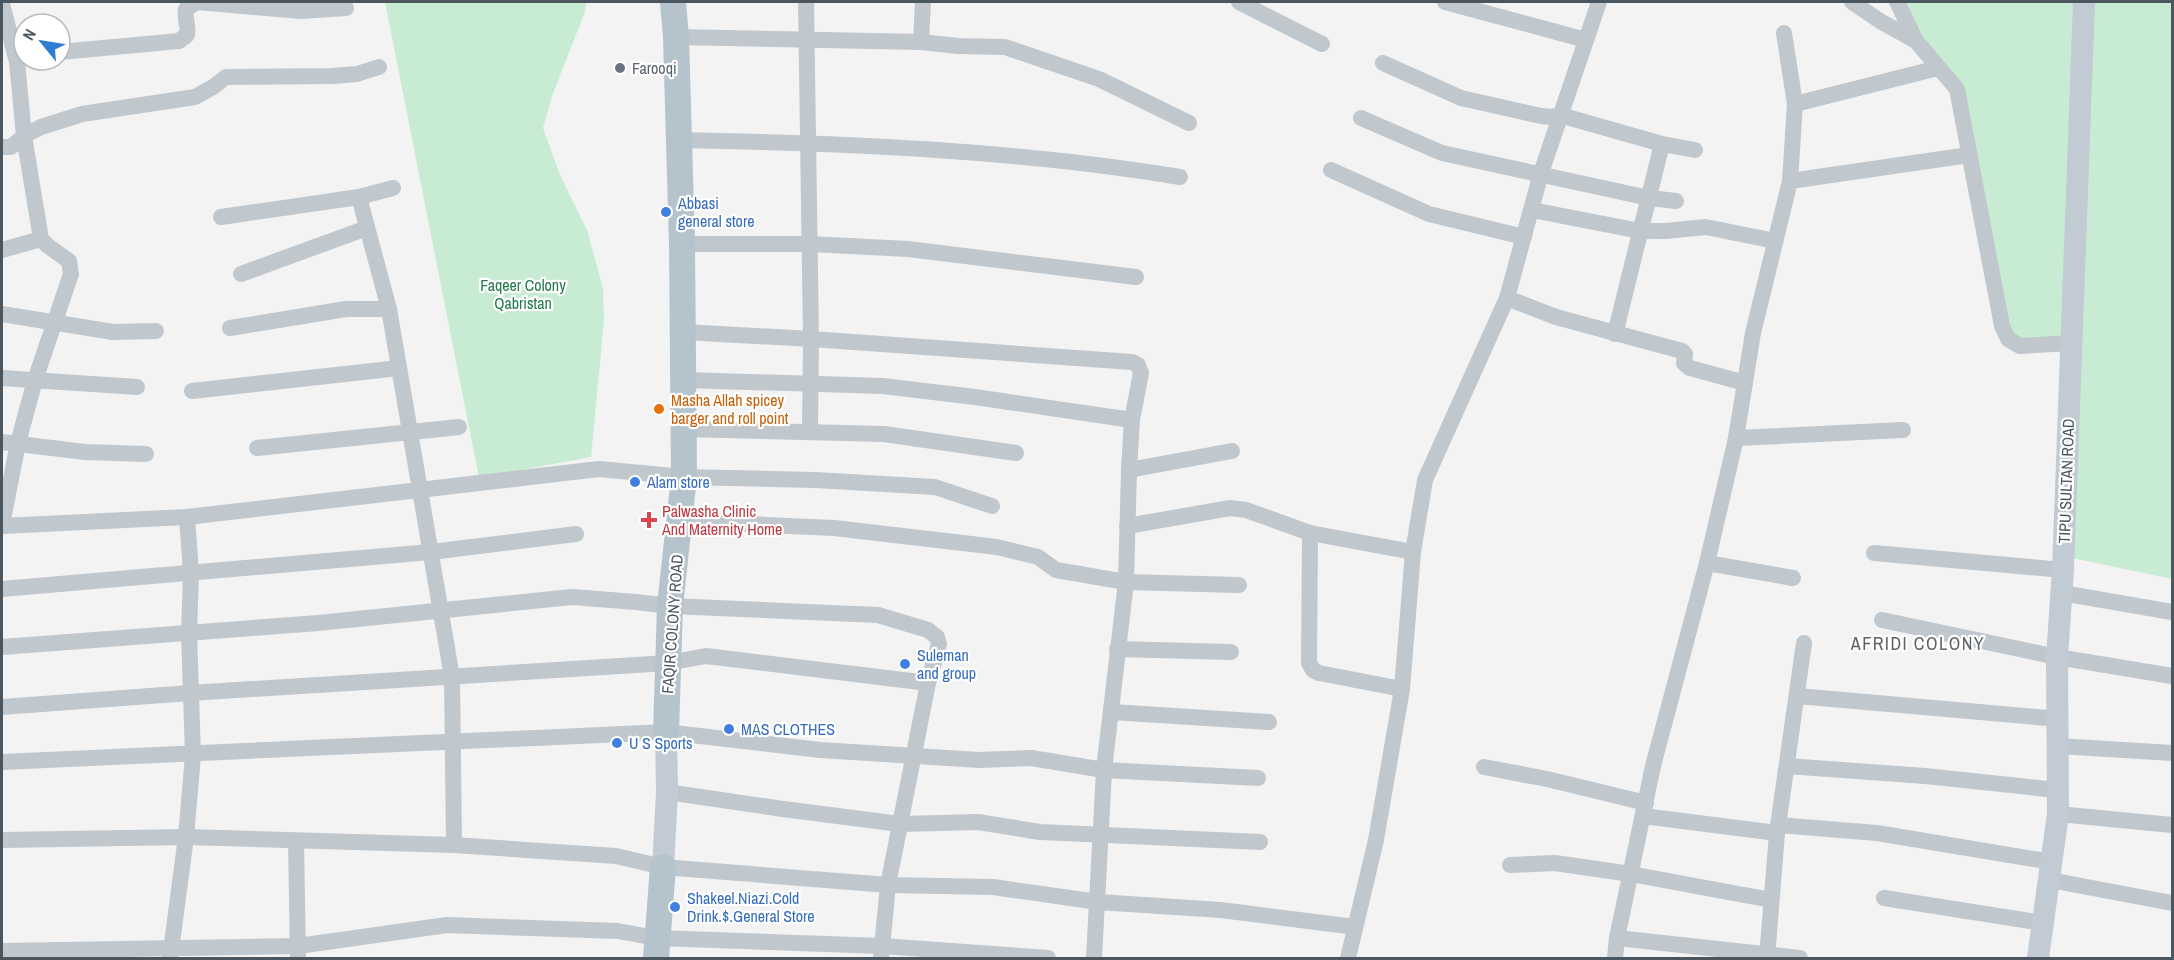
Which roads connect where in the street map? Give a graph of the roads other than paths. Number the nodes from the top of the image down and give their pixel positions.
1 (673, 2) edge
2 (806, 2) edge
3 (923, 2) edge
4 (1239, 2) edge
5 (1445, 2) edge
6 (1599, 2) edge
7 (1852, 2) edge
8 (1897, 2) edge
9 (2084, 2) edge
10 (2, 4) edge
11 (346, 8) dead end
12 (1784, 33) dead end
13 (12, 34) edge
14 (676, 36) junction
15 (1586, 39) junction
16 (806, 40) junction
17 (1916, 41) junction
18 (921, 42) junction
19 (1322, 44) dead end
20 (72, 51) edge
21 (1383, 63) dead end
22 (379, 67) dead end
23 (1938, 68) junction
24 (21, 72) edge
25 (1795, 104) junction
26 (1560, 115) junction
27 (1361, 118) dead end
28 (1189, 123) dead end
29 (24, 136) junction
30 (678, 140) junction
31 (806, 142) junction
32 (1662, 144) junction
33 (2, 147) edge
34 (1695, 150) dead end
35 (1970, 155) junction
36 (1331, 170) dead end
37 (1541, 173) junction
38 (1180, 177) dead end
39 (1790, 181) junction
40 (393, 188) dead end
41 (359, 197) junction
42 (1649, 198) junction
43 (1676, 201) dead end
44 (1532, 210) junction
45 (221, 217) dead end
46 (367, 228) junction
47 (1640, 231) junction
48 (1524, 237) junction
49 (41, 239) junction
50 (1775, 241) junction
51 (682, 244) junction
52 (810, 244) junction
53 (2, 250) edge
54 (241, 274) dead end
55 (1136, 277) dead end
56 (1507, 298) junction
57 (389, 309) junction
58 (2, 314) edge
59 (54, 322) junction
60 (230, 328) dead end
61 (156, 331) dead end
62 (684, 332) junction
63 (1615, 334) junction
64 (811, 339) junction
65 (2071, 343) junction
66 (399, 368) junction
67 (2, 378) edge
68 (34, 380) junction
69 (684, 380) junction
70 (1745, 383) junction
71 (811, 386) junction
72 (137, 387) dead end
73 (192, 391) dead end
74 (1132, 420) junction
75 (459, 427) dead end
76 (684, 429) junction
77 (1903, 429) dead end
78 (810, 431) junction
79 (411, 434) junction
80 (1736, 438) junction
81 (10, 442) edge
82 (257, 448) dead end
83 (1232, 451) dead end
84 (1016, 453) dead end
85 (146, 454) dead end
86 (1129, 470) junction
87 (684, 477) junction
88 (421, 491) junction
89 (992, 506) dead end
90 (187, 517) junction
91 (680, 521) junction
92 (2, 525) edge
93 (1127, 526) junction
94 (1310, 533) junction
95 (576, 534) dead end
96 (431, 552) junction
97 (1413, 552) junction
98 (1874, 553) dead end
99 (1707, 563) junction
100 (2063, 570) junction
101 (191, 573) junction
102 (1793, 578) dead end
103 (1126, 582) junction
104 (1239, 585) dead end
105 (2, 589) edge
106 (2062, 593) junction
107 (670, 606) junction
108 (441, 611) junction
109 (2172, 612) edge
110 (1882, 620) dead end
111 (189, 633) junction
112 (1804, 643) dead end
113 (2, 647) edge
114 (1117, 649) junction
115 (1231, 651) dead end
116 (2057, 657) junction
117 (668, 663) junction
118 (2172, 676) edge
119 (452, 677) junction
120 (928, 682) junction
121 (1402, 689) junction
122 (190, 693) junction
123 (1797, 696) junction
124 (2, 707) edge
125 (1112, 712) junction
126 (2059, 718) junction
127 (1269, 722) dead end
128 (666, 732) junction
129 (452, 742) junction
130 (2058, 746) junction
131 (2172, 753) edge
132 (193, 754) junction
133 (914, 755) junction
134 (2, 762) edge
135 (1787, 766) junction
136 (1484, 767) dead end
137 (1104, 770) junction
138 (1258, 778) dead end
139 (2057, 790) junction
140 (667, 792) junction
141 (1644, 809) junction
142 (2058, 814) junction
143 (900, 824) junction
144 (2172, 825) edge
145 (1777, 829) junction
146 (1101, 836) junction
147 (186, 837) junction
148 (2, 840) edge
149 (296, 842) junction
150 (1260, 842) dead end
151 (454, 845) junction
152 (1510, 865) dead end
153 (663, 867) junction
154 (2051, 871) junction
155 (1631, 874) junction
156 (888, 885) junction
157 (1884, 898) dead end
158 (1771, 900) junction
159 (1098, 902) junction
160 (2172, 903) edge
161 (2043, 923) junction
162 (1355, 927) junction
163 (1617, 939) junction
164 (656, 948) edge
165 (2, 951) edge
166 (298, 952) edge
167 (881, 952) edge
168 (171, 953) edge
169 (1767, 956) edge
170 (1048, 958) edge
171 (1094, 958) edge
172 (1348, 958) edge
173 (1615, 958) edge
174 (1800, 958) edge
175 (2038, 958) edge

1 - 14 main road, FAQIR COLONY ROAD
2 - 16 street
3 - 18 street
4 - 19 street
5 - 15 street
6 - 15 street
7 - 17 street
8 - 17 street
9 - 65 main road, TIPU SULTAN ROAD
10 - 13 street
11 - 20 street
12 - 25 street
14 - 16 street
14 - 30 main road, FAQIR COLONY ROAD
15 - 26 street
16 - 18 street
16 - 31 street
17 - 23 street
18 - 28 street
21 - 26 street
22 - 29 street
23 - 25 street
23 - 35 street
24 - 29 street
25 - 39 street
26 - 32 street
26 - 37 street
27 - 37 street
29 - 33 street
29 - 49 street
30 - 31 street
30 - 51 main road, FAQIR COLONY ROAD
31 - 38 street
31 - 52 street
32 - 34 street
32 - 42 street
35 - 39 street
35 - 65 street
36 - 48 street
37 - 42 street
37 - 44 street
39 - 50 street
40 - 41 street
41 - 45 street
41 - 46 street
42 - 43 street
42 - 47 street
44 - 47 street
44 - 48 street
46 - 54 street
46 - 57 street
47 - 50 street
47 - 63 street
48 - 56 street
49 - 53 street
49 - 59 street
50 - 70 street
51 - 52 street
51 - 62 main road, FAQIR COLONY ROAD
52 - 55 street
52 - 64 street
56 - 63 street
56 - 97 street
57 - 60 street
57 - 66 street
58 - 59 street
59 - 61 street
59 - 68 street
62 - 64 street
62 - 69 main road, FAQIR COLONY ROAD
63 - 70 street
64 - 71 street
64 - 74 street
65 - 100 main road, TIPU SULTAN ROAD
66 - 73 street
66 - 79 street
67 - 68 street
68 - 72 street
68 - 81 street
69 - 71 street
69 - 76 main road, FAQIR COLONY ROAD
70 - 80 street
71 - 74 street
71 - 78 street
74 - 86 street
75 - 79 street
76 - 78 street
76 - 87 main road, FAQIR COLONY ROAD
77 - 80 street
78 - 84 street
79 - 82 street
79 - 88 street
80 - 99 street
81 - 85 street
81 - 92 street
83 - 86 street
86 - 93 street
87 - 88 street
87 - 89 street
87 - 91 main road, FAQIR COLONY ROAD
88 - 90 street
88 - 96 street
90 - 92 street
90 - 101 street
91 - 103 street
91 - 107 main road, FAQIR COLONY ROAD
93 - 94 street
93 - 103 street
94 - 97 street
94 - 121 street
95 - 96 street
96 - 101 street
96 - 108 street
97 - 121 street
98 - 100 street
99 - 102 street
99 - 141 street
100 - 106 main road, TIPU SULTAN ROAD
101 - 105 street
101 - 111 street
103 - 104 street
103 - 114 street
106 - 109 street
106 - 116 main road, TIPU SULTAN ROAD
107 - 108 street
107 - 117 main road, FAQIR COLONY ROAD
107 - 120 street
108 - 111 street
108 - 119 street
110 - 116 street
111 - 113 street
111 - 122 street
112 - 123 street
114 - 115 street
114 - 125 street
116 - 118 street
116 - 126 main road, TIPU SULTAN ROAD
117 - 119 street
117 - 120 street
117 - 128 main road, FAQIR COLONY ROAD
119 - 122 street
119 - 129 street
120 - 133 street
121 - 162 street
122 - 124 street
122 - 132 street
123 - 126 street
123 - 135 street
125 - 127 street
125 - 137 street
126 - 130 main road, TIPU SULTAN ROAD
128 - 129 street
128 - 133 street
128 - 140 main road, FAQIR COLONY ROAD
129 - 132 street
129 - 151 street
130 - 131 street
130 - 139 main road, TIPU SULTAN ROAD
132 - 134 street
132 - 147 street
133 - 137 street
133 - 143 street
135 - 139 street
135 - 145 street
136 - 141 street
137 - 138 street
137 - 146 street
139 - 142 main road, TIPU SULTAN ROAD
140 - 143 street
140 - 153 main road, FAQIR COLONY ROAD
141 - 145 street
141 - 155 street
142 - 144 street
142 - 154 main road, TIPU SULTAN ROAD
143 - 146 street
143 - 156 street
145 - 154 street
145 - 158 street
146 - 150 street
146 - 159 street
147 - 148 street
147 - 149 street
147 - 168 street
149 - 151 street
149 - 166 street
151 - 153 street
152 - 155 street
153 - 156 street
153 - 164 main road, FAQIR COLONY ROAD
154 - 160 street
154 - 161 main road, TIPU SULTAN ROAD
155 - 158 street
155 - 163 street
156 - 159 street
156 - 167 street
157 - 161 street
158 - 169 street
159 - 162 street
159 - 171 street
161 - 175 main road, TIPU SULTAN ROAD
162 - 172 street
163 - 169 street
163 - 173 street
164 - 166 street
164 - 167 street
165 - 168 street
166 - 168 street
167 - 170 street
169 - 174 street

